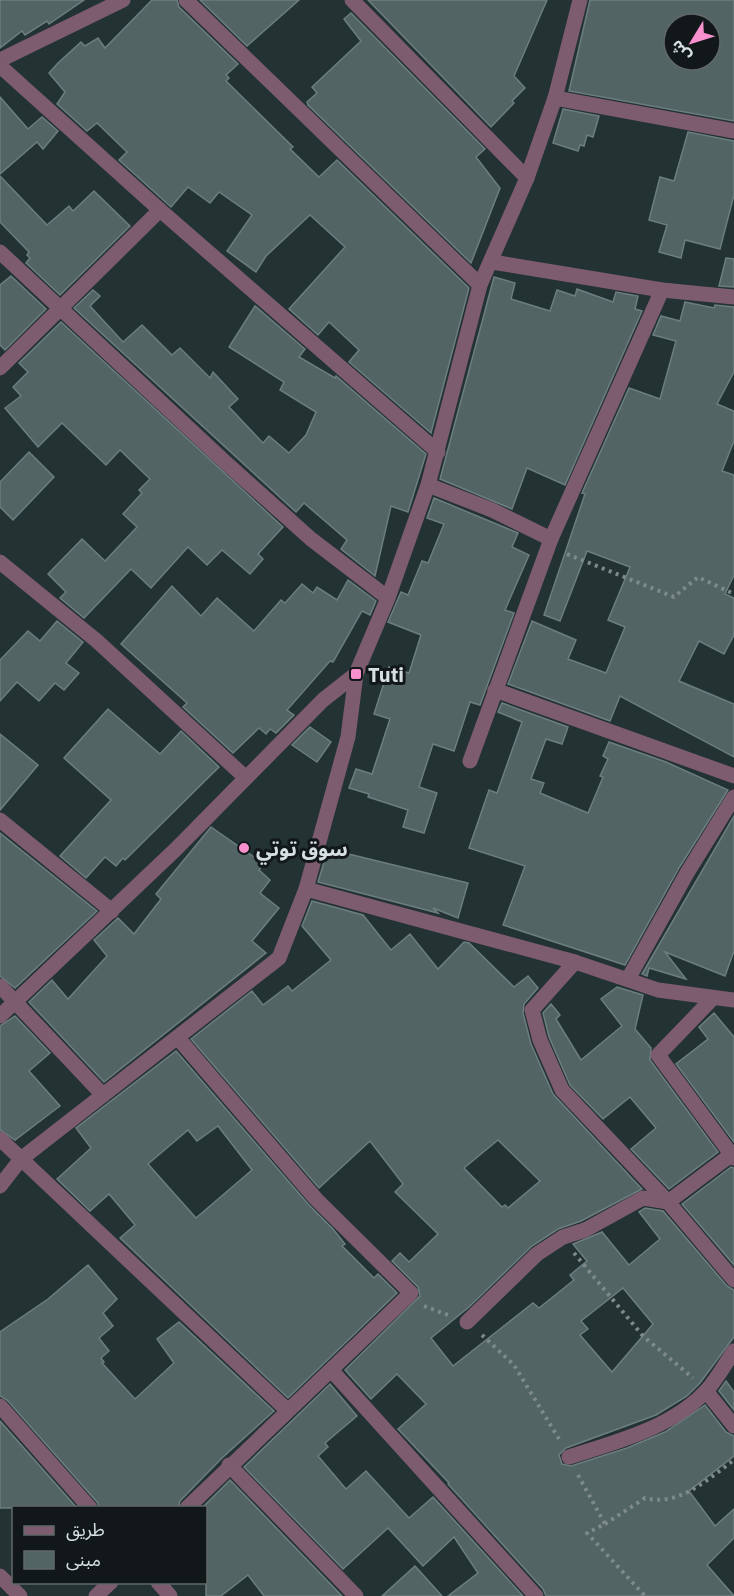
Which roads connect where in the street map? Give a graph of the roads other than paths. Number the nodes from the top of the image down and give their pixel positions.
1 (123, 0) edge
2 (186, 0) edge
3 (352, 0) edge
4 (580, 0) edge
5 (0, 60) edge
6 (0, 66) edge
7 (555, 98) junction
8 (734, 130) edge
9 (527, 178) junction
10 (160, 210) junction
11 (0, 252) edge
12 (492, 262) junction
13 (480, 285) junction
14 (662, 290) junction
15 (734, 297) edge
16 (62, 309) junction
17 (0, 368) edge
18 (438, 452) junction
19 (428, 485) junction
20 (551, 543) junction
21 (0, 562) edge
22 (388, 598) junction
23 (356, 674) junction
24 (495, 690) junction
25 (470, 761) dead end
26 (734, 776) edge
27 (246, 778) junction
28 (734, 797) edge
29 (0, 820) edge
30 (306, 889) junction
31 (112, 911) junction
32 (575, 962) junction
33 (628, 979) junction
34 (0, 986) edge
35 (713, 998) junction
36 (734, 1000) edge
37 (15, 1002) junction
38 (0, 1016) edge
39 (178, 1038) junction
40 (103, 1095) junction
41 (0, 1139) edge
42 (733, 1156) edge
43 (21, 1159) junction
44 (0, 1186) edge
45 (668, 1202) junction
46 (734, 1280) edge
47 (467, 1322) road end
48 (734, 1352) edge
49 (332, 1371) junction
50 (706, 1391) junction
51 (0, 1406) edge
52 (287, 1410) junction
53 (734, 1426) edge
54 (568, 1457) road end
55 (229, 1465) junction
56 (88, 1506) edge
57 (189, 1506) edge
58 (0, 1576) edge
59 (109, 1584) edge
60 (160, 1584) edge
61 (20, 1596) edge
62 (96, 1596) edge
63 (170, 1596) edge
64 (356, 1596) edge
65 (536, 1596) edge

1 - 5 street
2 - 13 street
3 - 9 street
4 - 7 street
6 - 10 street
7 - 8 street
7 - 9 street
9 - 12 street
10 - 16 street
10 - 18 street
11 - 16 street
12 - 13 street
12 - 14 street
13 - 18 street
14 - 15 street
14 - 20 street
16 - 17 street
16 - 22 street
18 - 19 street
19 - 20 street
19 - 22 street
20 - 24 street
21 - 27 street
22 - 23 street
23 - 27 street
23 - 30 street
24 - 25 street
24 - 26 street
27 - 31 street
28 - 33 street
29 - 31 street
30 - 32 street
30 - 39 street
31 - 37 street
32 - 33 street
32 - 45 street
33 - 35 street
34 - 37 street
35 - 36 street
35 - 42 street
37 - 38 street
37 - 40 street
39 - 40 street
39 - 49 street
40 - 43 street
41 - 43 street
42 - 45 street
43 - 44 street
43 - 52 street
45 - 46 street
45 - 47 street
48 - 50 street
49 - 52 street
49 - 65 street
50 - 53 street
50 - 54 street
51 - 56 street
52 - 55 street
55 - 57 street
55 - 64 street
58 - 61 street
59 - 62 street
60 - 63 street

